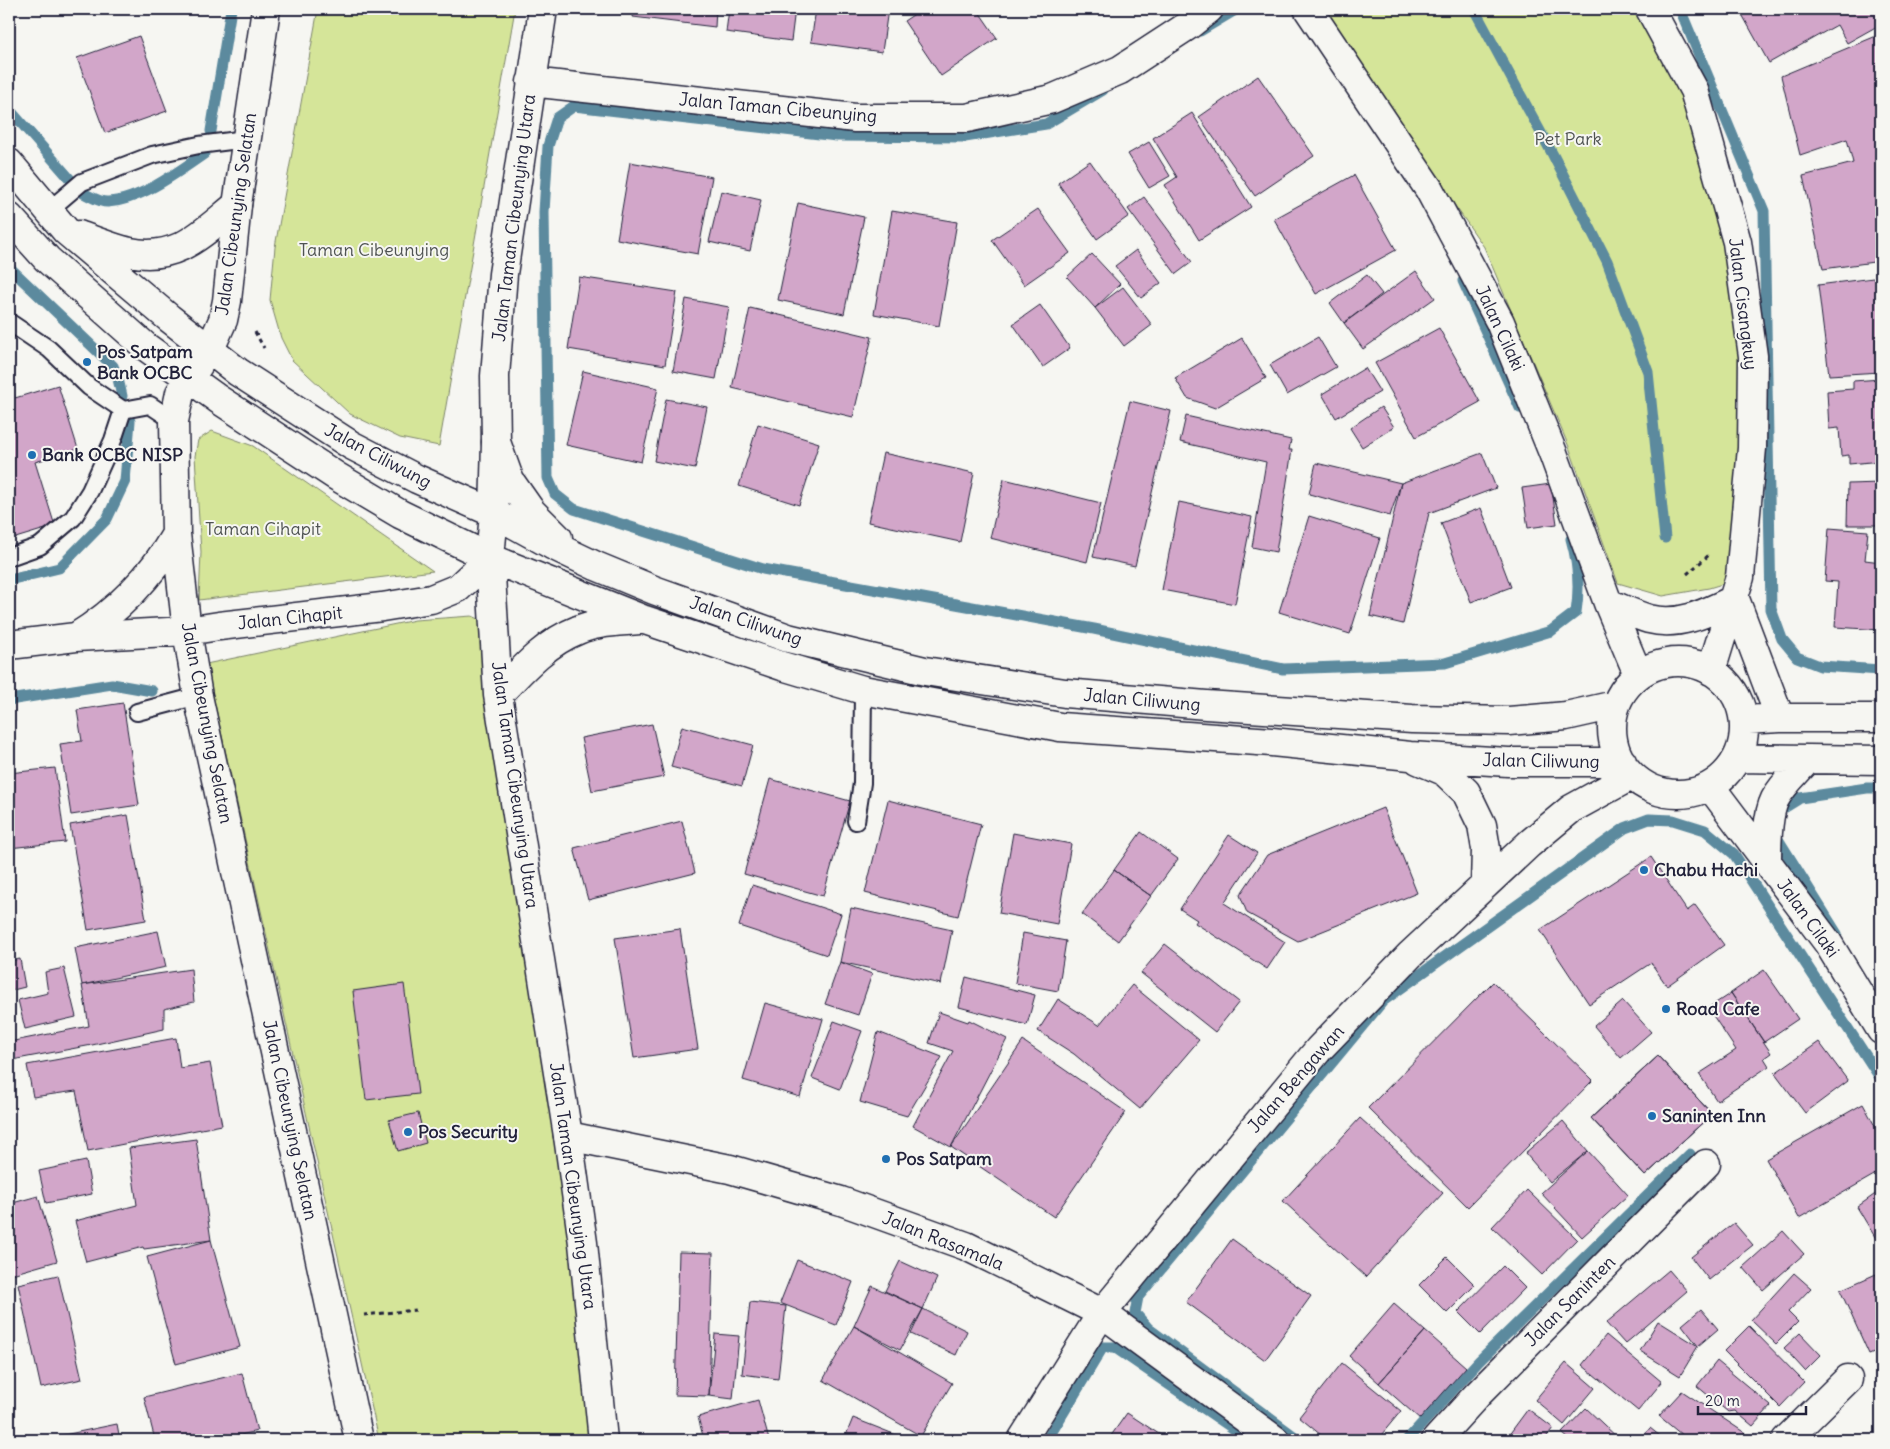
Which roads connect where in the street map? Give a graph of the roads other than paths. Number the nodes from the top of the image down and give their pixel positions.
1 (266, 9) edge
2 (543, 9) edge
3 (1209, 9) edge
4 (1308, 9) edge
5 (1650, 9) edge
6 (531, 82) junction
7 (246, 139) junction
8 (9, 163) edge
9 (237, 205) junction
10 (9, 217) edge
11 (57, 221) junction
12 (9, 322) edge
13 (210, 349) junction
14 (189, 379) junction
15 (123, 410) junction
16 (174, 421) junction
17 (496, 442) junction
18 (494, 513) junction
19 (176, 534) junction
20 (9, 557) edge
21 (490, 558) junction
22 (596, 566) junction
23 (1735, 599) junction
24 (1608, 603) junction
25 (642, 619) junction
26 (187, 631) junction
27 (76, 637) junction
28 (9, 645) edge
29 (1711, 671) junction
30 (1638, 674) junction
31 (863, 690) junction
32 (1065, 693) junction
33 (498, 695) junction
34 (198, 696) junction
35 (1615, 705) junction
36 (137, 712) dead end
37 (1780, 718) junction
38 (1881, 718) edge
39 (1744, 720) junction
40 (1060, 727) junction
41 (1410, 756) junction
42 (1737, 758) junction
43 (1808, 759) junction
44 (1881, 760) edge
45 (1627, 769) junction
46 (1710, 786) junction
47 (856, 821) dead end
48 (1767, 862) junction
49 (1485, 885) junction
50 (1881, 1030) edge
51 (568, 1136) junction
52 (1706, 1164) dead end
53 (1102, 1313) junction
54 (1848, 1379) dead end
55 (359, 1440) edge
56 (603, 1440) edge
57 (1022, 1440) edge
58 (1275, 1440) edge
59 (1436, 1440) edge
60 (1786, 1440) edge

1 - 7 street, Jalan Cibeunying Selatan
2 - 6 street, Jalan Taman Cibeunying Utara
3 - 6 street, Jalan Taman Cibeunying
4 - 24 street, Jalan Cilaki
5 - 23 street, Jalan Cisangkuy
6 - 17 street, Jalan Taman Cibeunying Utara
7 - 9 street, Jalan Cibeunying Selatan
7 - 11 lane
8 - 11 street, Jalan Ciliwung
9 - 11 street
9 - 13 street, Jalan Cibeunying Selatan
10 - 14 street, Jalan Ciliwung
11 - 13 street, Jalan Ciliwung
12 - 15 lane
13 - 14 street, Jalan Cibeunying Selatan
13 - 18 street, Jalan Ciliwung
14 - 16 street, Jalan Cibeunying Selatan
14 - 21 street, Jalan Ciliwung
15 - 16 lane
15 - 20 lane
16 - 19 street, Jalan Cibeunying Selatan
17 - 18 street, Jalan Taman Cibeunying Utara
17 - 22 street
18 - 21 street, Jalan Taman Cibeunying Utara
18 - 22 street, Jalan Ciliwung
19 - 26 street, Jalan Cibeunying Selatan
19 - 27 street, Jalan Cihapit
21 - 25 street, Jalan Ciliwung
21 - 26 street, Jalan Cihapit
21 - 33 street, Jalan Taman Cibeunying Utara
22 - 32 street, Jalan Ciliwung
23 - 24 street
23 - 29 street, Jalan Cisangkuy
23 - 37 street
24 - 30 street, Jalan Cilaki
25 - 31 street, Jalan Ciliwung
25 - 33 street
26 - 27 street, Jalan Cihapit
26 - 34 street, Jalan Cibeunying Selatan
27 - 28 street, Jalan Cihapit
29 - 30 street
29 - 39 street
30 - 35 street
31 - 40 street, Jalan Ciliwung
31 - 47 lane
32 - 35 street, Jalan Ciliwung
32 - 40 street
33 - 51 street, Jalan Taman Cibeunying Utara
34 - 36 lane
34 - 55 street, Jalan Cibeunying Selatan
35 - 45 street
37 - 38 street
37 - 39 street
39 - 42 street
40 - 41 street, Jalan Ciliwung
41 - 45 street, Jalan Ciliwung
41 - 49 street
42 - 43 street
42 - 46 street
43 - 44 street
43 - 48 street
45 - 46 street
45 - 49 street, Jalan Bengawan
46 - 48 street, Jalan Cilaki
48 - 50 street, Jalan Cilaki
49 - 53 street, Jalan Bengawan
51 - 53 street, Jalan Rasamala
51 - 56 street, Jalan Taman Cibeunying Utara
52 - 59 street, Jalan Saninten
53 - 57 street, Jalan Bengawan
53 - 58 street, Jalan Rasamala
54 - 60 street

